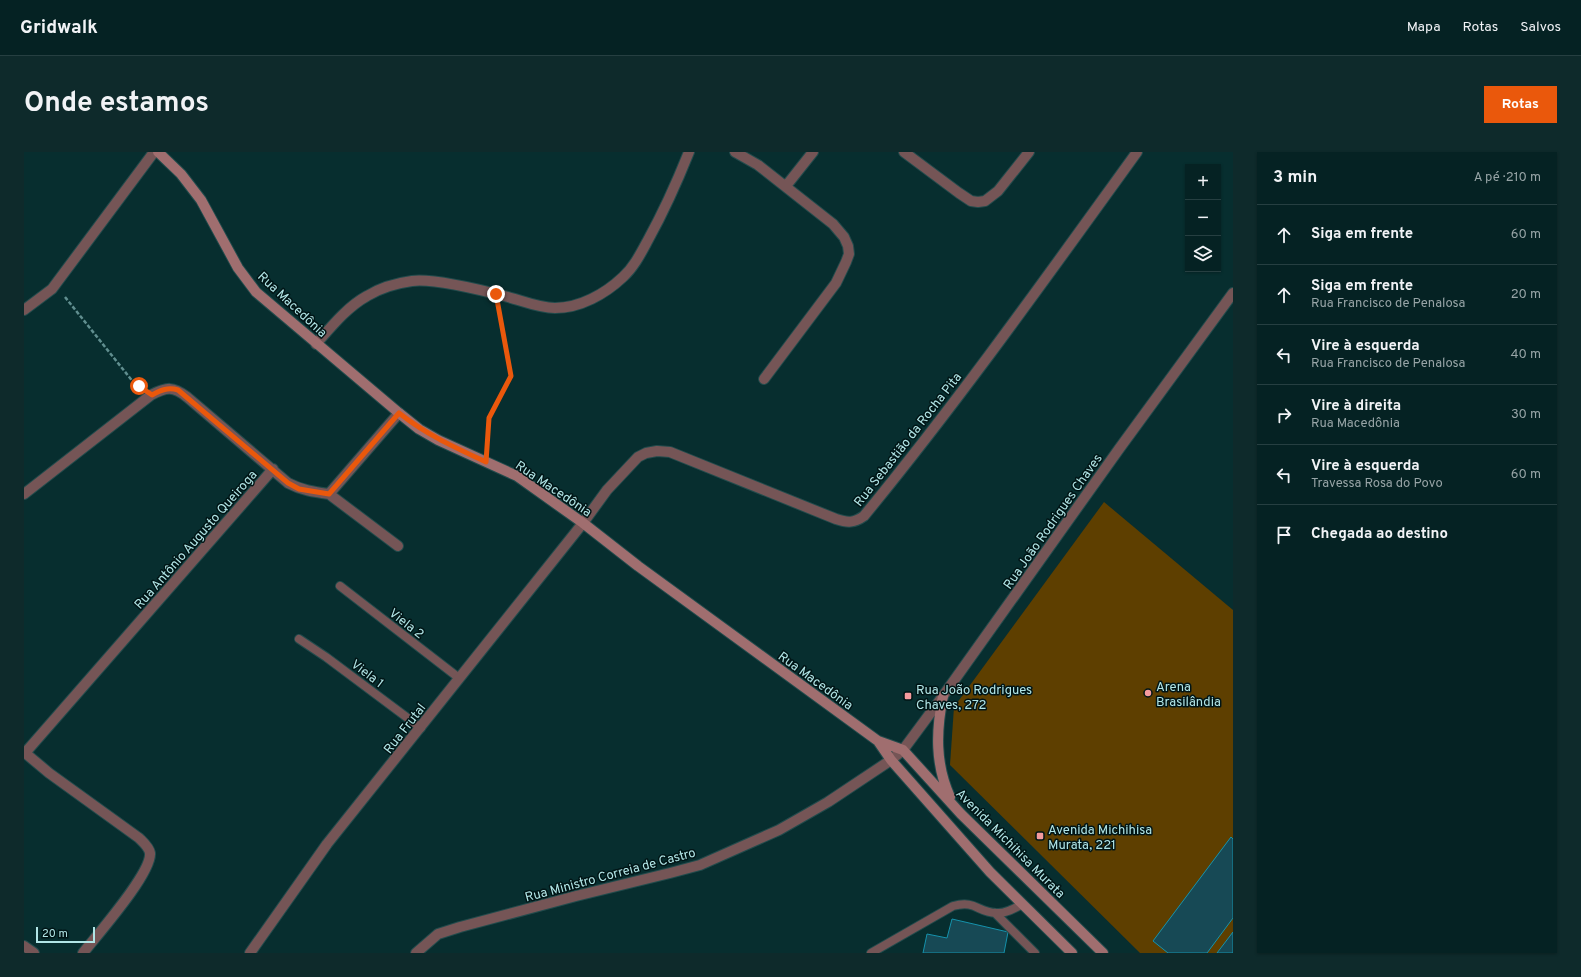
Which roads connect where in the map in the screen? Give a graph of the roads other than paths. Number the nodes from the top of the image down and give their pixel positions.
1 (154, 152) edge
2 (158, 152) edge
3 (689, 152) edge
4 (735, 152) edge
5 (814, 152) edge
6 (904, 152) edge
7 (1029, 152) edge
8 (1136, 152) edge
9 (786, 186) junction
10 (1233, 293) edge
11 (24, 310) edge
12 (316, 344) junction
13 (764, 379) dead end
14 (399, 413) junction
15 (273, 469) junction
16 (24, 494) edge
17 (329, 494) junction
18 (583, 523) junction
19 (398, 546) dead end
20 (340, 586) dead end
21 (299, 639) dead end
22 (459, 678) junction
23 (943, 696) junction
24 (421, 728) junction
25 (878, 741) junction
26 (902, 750) junction
27 (25, 752) edge
28 (891, 760) junction
29 (953, 804) junction
30 (1022, 904) junction
31 (995, 913) junction
32 (24, 946) edge
33 (34, 953) edge
34 (83, 953) edge
35 (250, 953) edge
36 (416, 953) edge
37 (871, 953) edge
38 (1035, 953) edge
39 (1072, 953) edge
40 (1103, 953) edge

1 - 11 street
2 - 12 street, Rua Macedônia
3 - 12 street
4 - 9 street
5 - 9 street
6 - 7 street
8 - 18 street, Rua Sebastião da Rocha Pita
9 - 13 street
10 - 23 street, Rua João Rodrigues Chaves
12 - 14 street, Rua Macedônia
14 - 17 street
14 - 18 street, Rua Macedônia
15 - 16 street, Rua Antônio Augusto Queiroga
15 - 17 street
15 - 27 street, Rua Antônio Augusto Queiroga
17 - 19 street
18 - 22 street, Rua Frutal
18 - 25 street, Rua Macedônia
20 - 22 lane, Viela 2
21 - 24 lane, Viela 1
22 - 24 street, Rua Frutal
23 - 26 street, Rua João Rodrigues Chaves
23 - 29 street
24 - 35 street, Rua Frutal
25 - 26 street, Rua Macedônia
25 - 28 street, Rua Macedônia
26 - 28 street, Rua João Rodrigues Chaves
26 - 29 street, Avenida Michihisa Murata
27 - 34 street
28 - 30 street
28 - 36 street, Rua Ministro Correia de Castro
29 - 40 street, Avenida Michihisa Murata
30 - 31 lane
30 - 39 street
31 - 37 lane
31 - 38 lane
32 - 33 street

